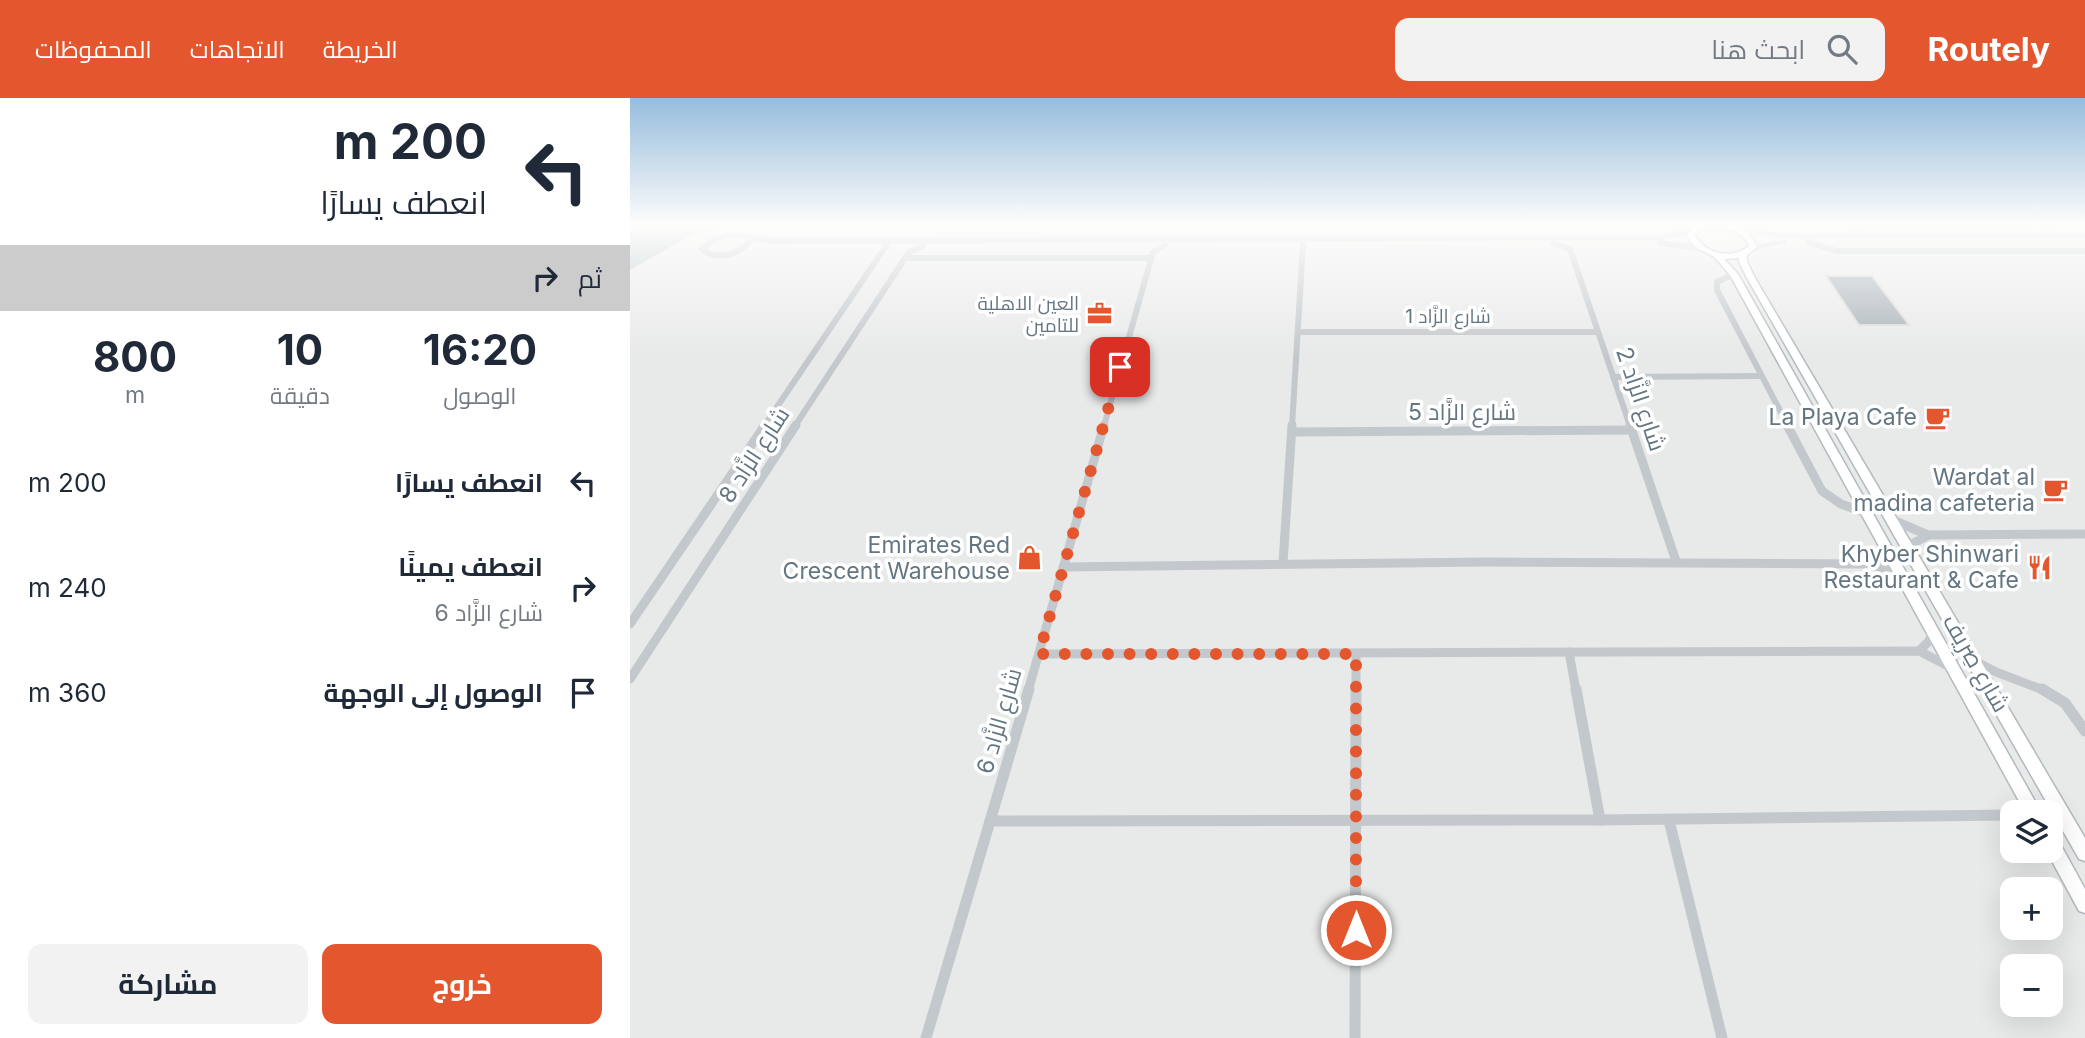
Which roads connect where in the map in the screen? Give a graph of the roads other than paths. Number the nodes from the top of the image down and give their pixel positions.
1 (871, 268) edge
2 (896, 268) edge
3 (1148, 268) edge
4 (1302, 268) edge
5 (1580, 268) edge
6 (1728, 268) edge
7 (1746, 268) edge
8 (1734, 274) junction
9 (1299, 332) junction
10 (1598, 332) junction
11 (1760, 376) junction
12 (1614, 377) junction
13 (1632, 430) junction
14 (1292, 432) junction
15 (1866, 513) junction
16 (1893, 520) junction
17 (2085, 534) edge
18 (1929, 535) junction
19 (1908, 546) junction
20 (1885, 548) junction
21 (1676, 561) junction
22 (1283, 563) junction
23 (1870, 564) junction
24 (1063, 567) junction
25 (1902, 578) junction
26 (630, 624) edge
27 (1932, 631) junction
28 (1919, 651) junction
29 (1569, 652) junction
30 (1039, 654) junction
31 (1356, 654) junction
32 (1975, 660) junction
33 (1953, 669) junction
34 (630, 679) edge
35 (2085, 731) edge
36 (2026, 800) edge
37 (2000, 815) edge
38 (1600, 820) junction
39 (1669, 820) junction
40 (990, 821) junction
41 (1356, 821) junction
42 (2085, 853) edge
43 (2062, 863) edge
44 (2085, 905) edge
45 (926, 1038) edge
46 (1355, 1038) edge
47 (1721, 1038) edge

1 - 26 street, شارع الزَّاد 8
2 - 34 street, شارع الزَّاد 8
3 - 24 street, شارع الزَّاد 6
4 - 9 street
5 - 10 street, شارع الزَّاد 2
6 - 8 main road, شارع صِرِيف
7 - 16 main road, شارع صِرِيف
8 - 11 street
8 - 15 main road, شارع صِرِيف
9 - 10 street, شارع الزَّاد 1
9 - 14 street
10 - 12 street, شارع الزَّاد 2
11 - 12 street
11 - 15 street
12 - 13 street, شارع الزَّاد 2
13 - 14 street, شارع الزَّاد 5
13 - 21 street, شارع الزَّاد 2
14 - 22 street
15 - 20 main road, شارع صِرِيف
16 - 18 street
16 - 19 main road, شارع صِرِيف
17 - 18 street
18 - 19 street
19 - 32 main road, شارع صِرِيف
20 - 23 street
20 - 25 main road, شارع صِرِيف
21 - 22 street
21 - 23 street
22 - 24 street
23 - 25 street
24 - 30 street, شارع الزَّاد 6
25 - 27 main road, شارع صِرِيف
27 - 28 street
27 - 33 main road, شارع صِرِيف
28 - 29 street
28 - 33 street
29 - 31 street
29 - 38 street
30 - 31 street
30 - 40 street, شارع الزَّاد 6
31 - 41 street
32 - 35 street
32 - 42 main road, شارع صِرِيف
33 - 36 main road, شارع صِرِيف
37 - 39 street
38 - 39 street
38 - 41 street
39 - 47 street
40 - 41 street
40 - 45 street, شارع الزَّاد 6
41 - 46 street
43 - 44 main road

